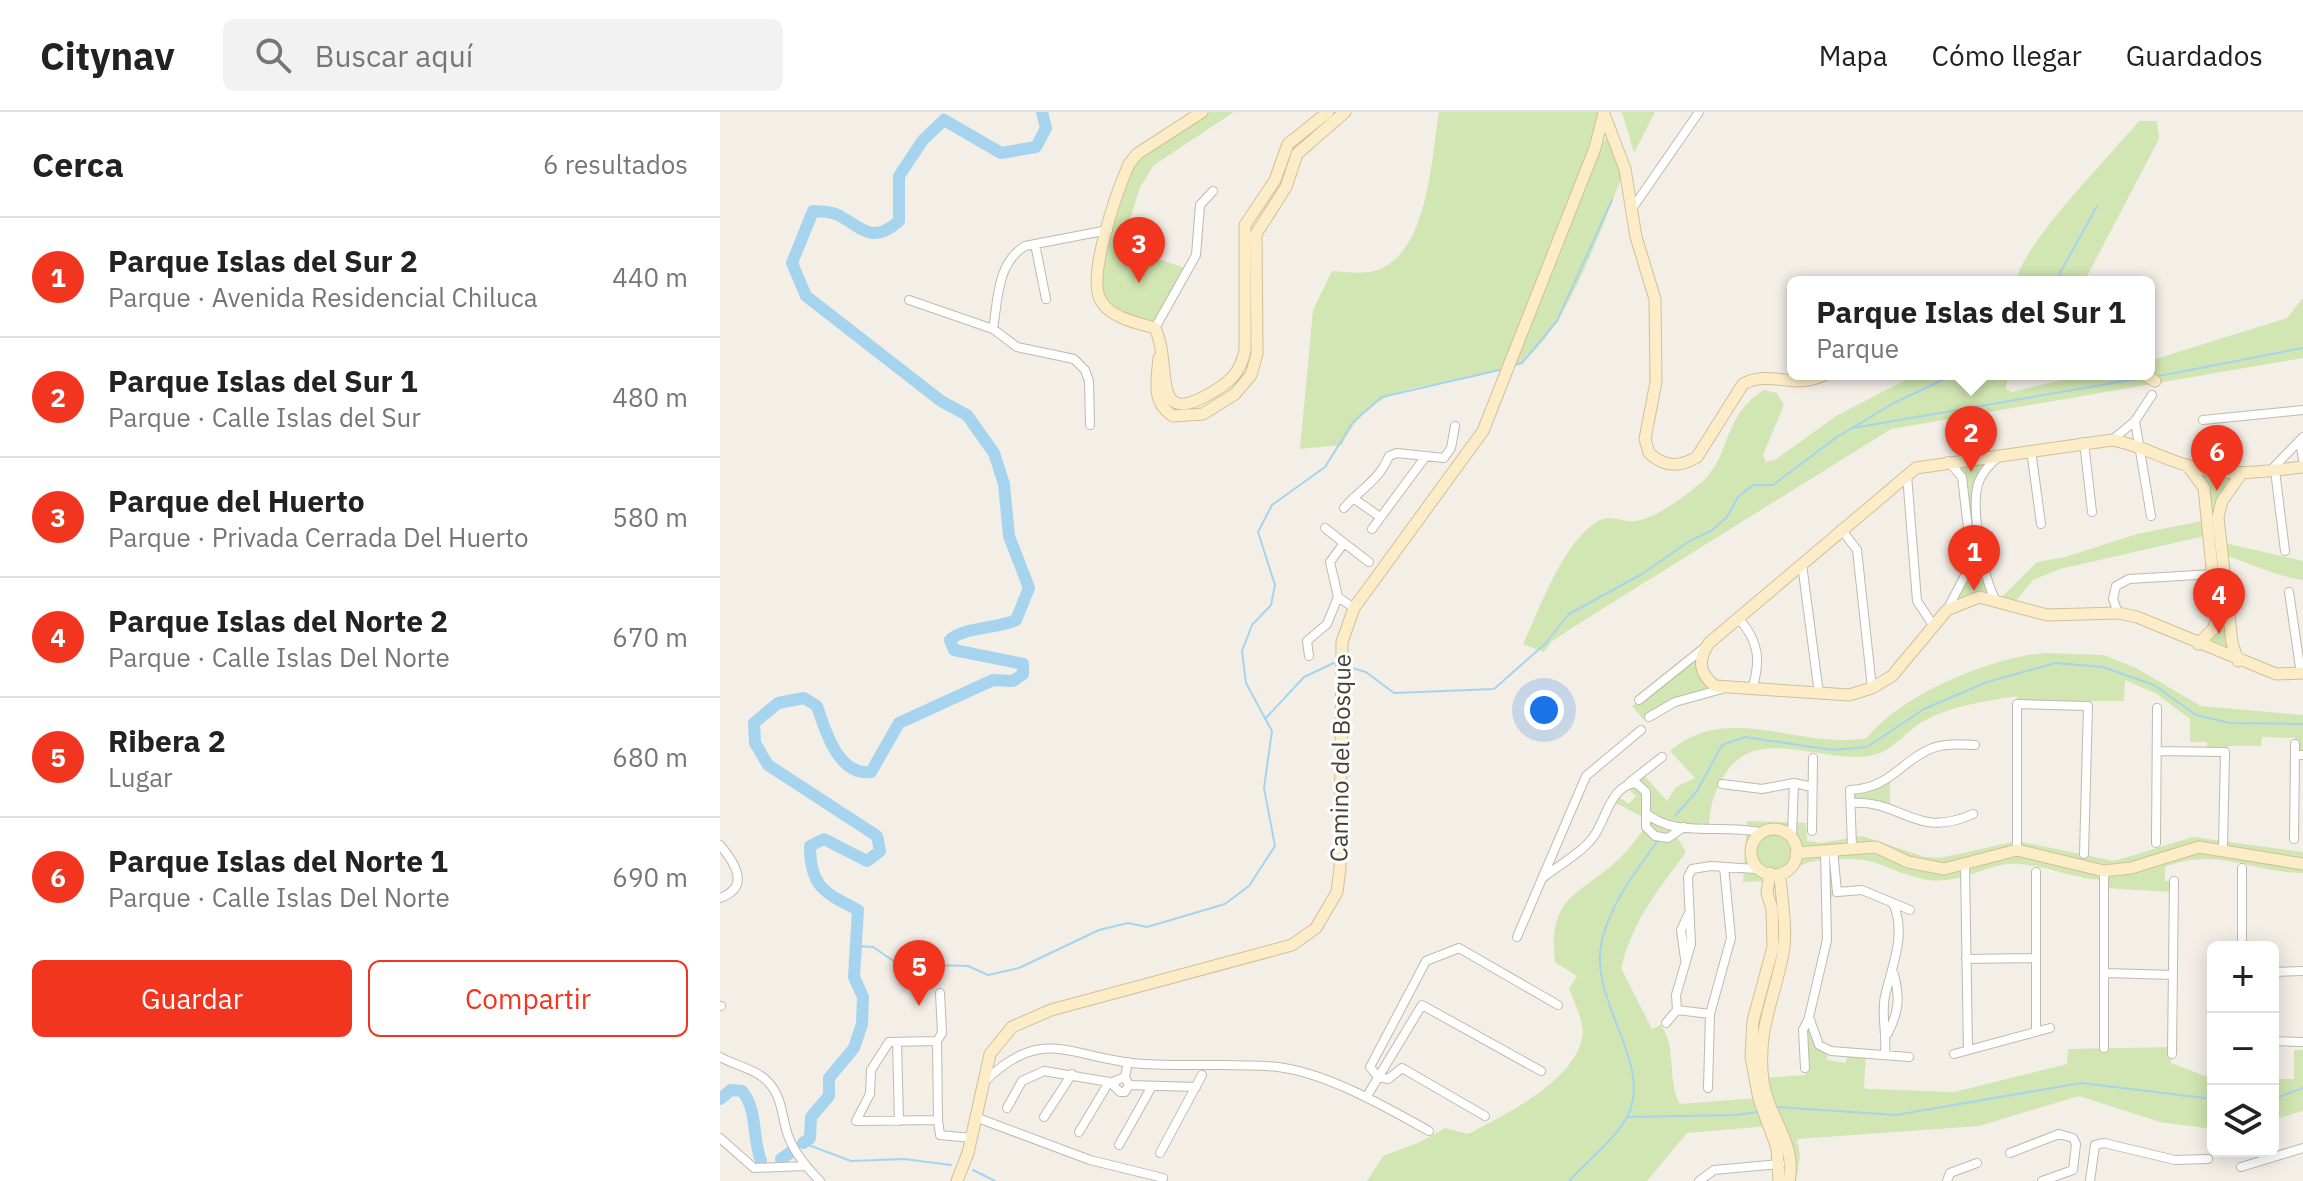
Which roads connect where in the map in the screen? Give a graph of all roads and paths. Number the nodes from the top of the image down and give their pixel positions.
1 (1202, 112) edge
2 (1328, 112) edge
3 (1345, 112) edge
4 (1604, 112) edge
5 (1699, 112) edge
6 (1612, 134) junction
7 (1595, 148) junction
8 (1213, 191) dead end
9 (1634, 206) junction
10 (1108, 230) junction
11 (1035, 244) junction
12 (1046, 299) dead end
13 (909, 300) dead end
14 (993, 329) junction
15 (1157, 333) junction
16 (1812, 380) edge
17 (2152, 395) dead end
18 (2303, 410) edge
19 (2203, 420) dead end
20 (2135, 421) junction
21 (1090, 425) dead end
22 (1455, 426) dead end
23 (2302, 439) edge
24 (2112, 440) junction
25 (2084, 442) junction
26 (2141, 445) junction
27 (1451, 448) junction
28 (2031, 449) junction
29 (2001, 455) junction
30 (1426, 456) junction
31 (1444, 458) junction
32 (1947, 460) junction
33 (2303, 460) edge
34 (1460, 462) junction
35 (2187, 465) junction
36 (2303, 467) edge
37 (2272, 471) junction
38 (2241, 474) junction
39 (1907, 475) junction
40 (1353, 498) junction
41 (1344, 508) dead end
42 (2092, 512) dead end
43 (2151, 516) dead end
44 (1380, 517) junction
45 (2041, 524) dead end
46 (1325, 528) dead end
47 (1372, 529) dead end
48 (1841, 529) junction
49 (1344, 543) junction
50 (2285, 551) dead end
51 (1369, 562) dead end
52 (1802, 563) junction
53 (2214, 574) junction
54 (2289, 592) dead end
55 (1338, 597) junction
56 (1995, 599) junction
57 (1354, 608) junction
58 (1947, 610) junction
59 (2118, 613) junction
60 (1739, 619) junction
61 (1933, 625) junction
62 (1709, 643) junction
63 (2198, 644) junction
64 (1309, 656) dead end
65 (2238, 661) junction
66 (2302, 674) edge
67 (1728, 688) junction
68 (1872, 688) junction
69 (1752, 689) junction
70 (1819, 694) junction
71 (1639, 700) dead end
72 (2157, 708) dead end
73 (1649, 717) dead end
74 (1641, 730) dead end
75 (2295, 744) dead end
76 (1975, 745) dead end
77 (2157, 751) junction
78 (2299, 755) edge
79 (1662, 757) dead end
80 (1813, 758) dead end
81 (1794, 783) junction
82 (1629, 784) junction
83 (1722, 784) dead end
84 (1812, 787) junction
85 (1864, 789) junction
86 (1865, 802) junction
87 (1851, 803) junction
88 (1646, 813) junction
89 (1973, 814) dead end
90 (1795, 817) junction
91 (1812, 818) junction
92 (1684, 827) junction
93 (1812, 831) dead end
94 (1758, 832) junction
95 (1792, 834) junction
96 (2294, 839) dead end
97 (2156, 843) dead end
98 (720, 845) edge
99 (1852, 847) junction
100 (2223, 848) junction
101 (2017, 850) junction
102 (1829, 851) junction
103 (1796, 853) junction
104 (2084, 854) dead end
105 (2303, 864) edge
106 (1965, 865) junction
107 (1724, 867) junction
108 (2242, 868) dead end
109 (1755, 869) junction
110 (2104, 871) junction
111 (2036, 872) dead end
112 (1775, 877) junction
113 (1543, 878) junction
114 (2174, 881) dead end
115 (1838, 893) junction
116 (720, 898) edge
117 (1893, 903) junction
118 (1825, 909) junction
119 (1910, 910) dead end
120 (1517, 937) dead end
121 (2242, 941) edge
122 (2035, 958) junction
123 (1966, 959) junction
124 (2303, 971) edge
125 (2279, 972) edge
126 (1894, 973) junction
127 (2105, 973) junction
128 (2173, 975) junction
129 (940, 993) dead end
130 (1558, 1005) dead end
131 (1677, 1010) junction
132 (1710, 1014) junction
133 (1809, 1017) junction
134 (1666, 1023) dead end
135 (2050, 1028) dead end
136 (2036, 1032) junction
137 (1888, 1034) junction
138 (937, 1041) junction
139 (2279, 1041) edge
140 (897, 1042) junction
141 (2303, 1042) edge
142 (2104, 1048) dead end
143 (1968, 1050) junction
144 (1885, 1054) junction
145 (1954, 1054) dead end
146 (2172, 1054) dead end
147 (720, 1057) edge
148 (1909, 1057) dead end
149 (1128, 1062) junction
150 (1805, 1068) dead end
151 (1541, 1071) dead end
152 (1072, 1074) junction
153 (1202, 1075) dead end
154 (1378, 1077) junction
155 (1127, 1081) junction
156 (1112, 1082) junction
157 (982, 1084) junction
158 (1152, 1086) junction
159 (1196, 1087) junction
160 (1708, 1088) dead end
161 (1367, 1096) junction
162 (1007, 1108) dead end
163 (1485, 1116) dead end
164 (975, 1117) junction
165 (1044, 1117) dead end
166 (938, 1120) junction
167 (899, 1121) junction
168 (1429, 1131) dead end
169 (1079, 1132) dead end
170 (720, 1138) edge
171 (971, 1138) junction
172 (1119, 1145) dead end
173 (2303, 1148) edge
174 (1784, 1150) junction
175 (968, 1153) junction
176 (1160, 1153) dead end
177 (2010, 1153) dead end
178 (2208, 1159) dead end
179 (1977, 1163) dead end
180 (1780, 1164) junction
181 (805, 1166) junction
182 (2241, 1167) dead end
183 (1163, 1178) dead end
184 (820, 1181) edge
185 (957, 1181) edge
186 (966, 1181) edge
187 (1699, 1181) edge
188 (1779, 1181) edge
189 (1789, 1181) edge
190 (1947, 1181) edge
191 (2042, 1181) edge
192 (2090, 1181) edge

1 - 10 street
2 - 15 street
3 - 15 street
4 - 6 street
4 - 7 street, Camino del Bosque
5 - 9 street
6 - 7 street
6 - 9 street
7 - 34 street, Camino del Bosque
8 - 15 street
9 - 16 street
10 - 11 street
10 - 15 street
11 - 12 street
11 - 14 street
13 - 14 street
14 - 21 street
17 - 20 street
18 - 19 street
20 - 24 street
20 - 26 street
22 - 27 street
23 - 33 street
23 - 37 street
24 - 25 street
24 - 26 street
25 - 28 street
25 - 42 street
26 - 35 street
26 - 43 street
27 - 31 street
27 - 34 street
28 - 29 street
28 - 45 street
29 - 32 street
29 - 56 street
30 - 31 street
30 - 40 street
30 - 44 street
31 - 34 street
32 - 39 street
32 - 58 street
34 - 57 street, Camino del Bosque
35 - 38 street
35 - 53 street
36 - 37 street
37 - 38 street
37 - 50 street
38 - 65 street
39 - 48 street
39 - 61 street
40 - 41 street
40 - 44 street
44 - 47 street
46 - 49 street
48 - 52 street
48 - 68 street
49 - 51 street
49 - 55 street
52 - 60 street
52 - 70 street
53 - 59 street
53 - 63 street
54 - 66 street
55 - 57 street
55 - 64 street
56 - 58 street
56 - 59 street
57 - 157 street, Camino del Bosque
58 - 61 street
59 - 63 street
60 - 62 street
60 - 69 street
61 - 68 street
62 - 67 street
62 - 71 street
63 - 65 street
65 - 66 street
67 - 69 street
67 - 73 street
68 - 70 street
69 - 70 street
72 - 77 street
74 - 113 street
75 - 78 street
76 - 85 street
77 - 97 street
77 - 100 street
78 - 96 street
79 - 82 street
80 - 84 street
81 - 83 street
81 - 84 street
81 - 90 street
82 - 88 street
82 - 113 street
84 - 91 street
85 - 86 street
85 - 87 street
86 - 87 street
86 - 89 street
87 - 99 street
88 - 92 street
88 - 92 street
90 - 91 street
90 - 95 street
91 - 93 street
92 - 94 street
94 - 95 street
94 - 109 street
95 - 103 street
98 - 116 street
99 - 102 street
99 - 106 street
100 - 105 street
100 - 110 street
101 - 104 street
101 - 106 street
101 - 110 street
102 - 103 street
102 - 115 street
102 - 118 street
103 - 112 street
106 - 123 street
107 - 109 street
107 - 131 street
107 - 132 street
108 - 121 street
109 - 112 street
110 - 127 street
111 - 122 street
112 - 174 street
113 - 120 street
114 - 128 street
115 - 117 street
115 - 118 street
117 - 119 street
117 - 126 street
118 - 133 street
122 - 123 street
122 - 136 street
123 - 143 street
124 - 125 street
126 - 137 street
126 - 137 street
127 - 128 street
127 - 142 street
128 - 146 street
129 - 138 street
130 - 154 street
131 - 132 street
131 - 134 street
132 - 160 street
133 - 144 street
133 - 150 street
135 - 136 street
136 - 143 street
137 - 144 street
138 - 140 street
138 - 166 street
139 - 141 street
140 - 167 street
140 - 167 street
143 - 145 street
144 - 148 street
147 - 181 street
149 - 155 street
149 - 157 street
149 - 161 street
151 - 154 street
152 - 156 street
152 - 162 street
152 - 165 street
153 - 159 street
154 - 161 street
154 - 163 street
155 - 156 street
155 - 158 street
156 - 169 street
157 - 164 street, Camino del Bosque
158 - 159 street
158 - 172 street
159 - 176 street
161 - 168 street
164 - 171 street, Camino del Bosque
164 - 183 street
166 - 167 street
166 - 171 street
170 - 181 street
171 - 175 street, Camino del Bosque
173 - 182 street
174 - 180 street
174 - 189 street
175 - 185 street, Camino del Bosque
175 - 186 street
177 - 191 street
178 - 192 street
179 - 190 street
180 - 187 street
180 - 188 street
181 - 184 street

